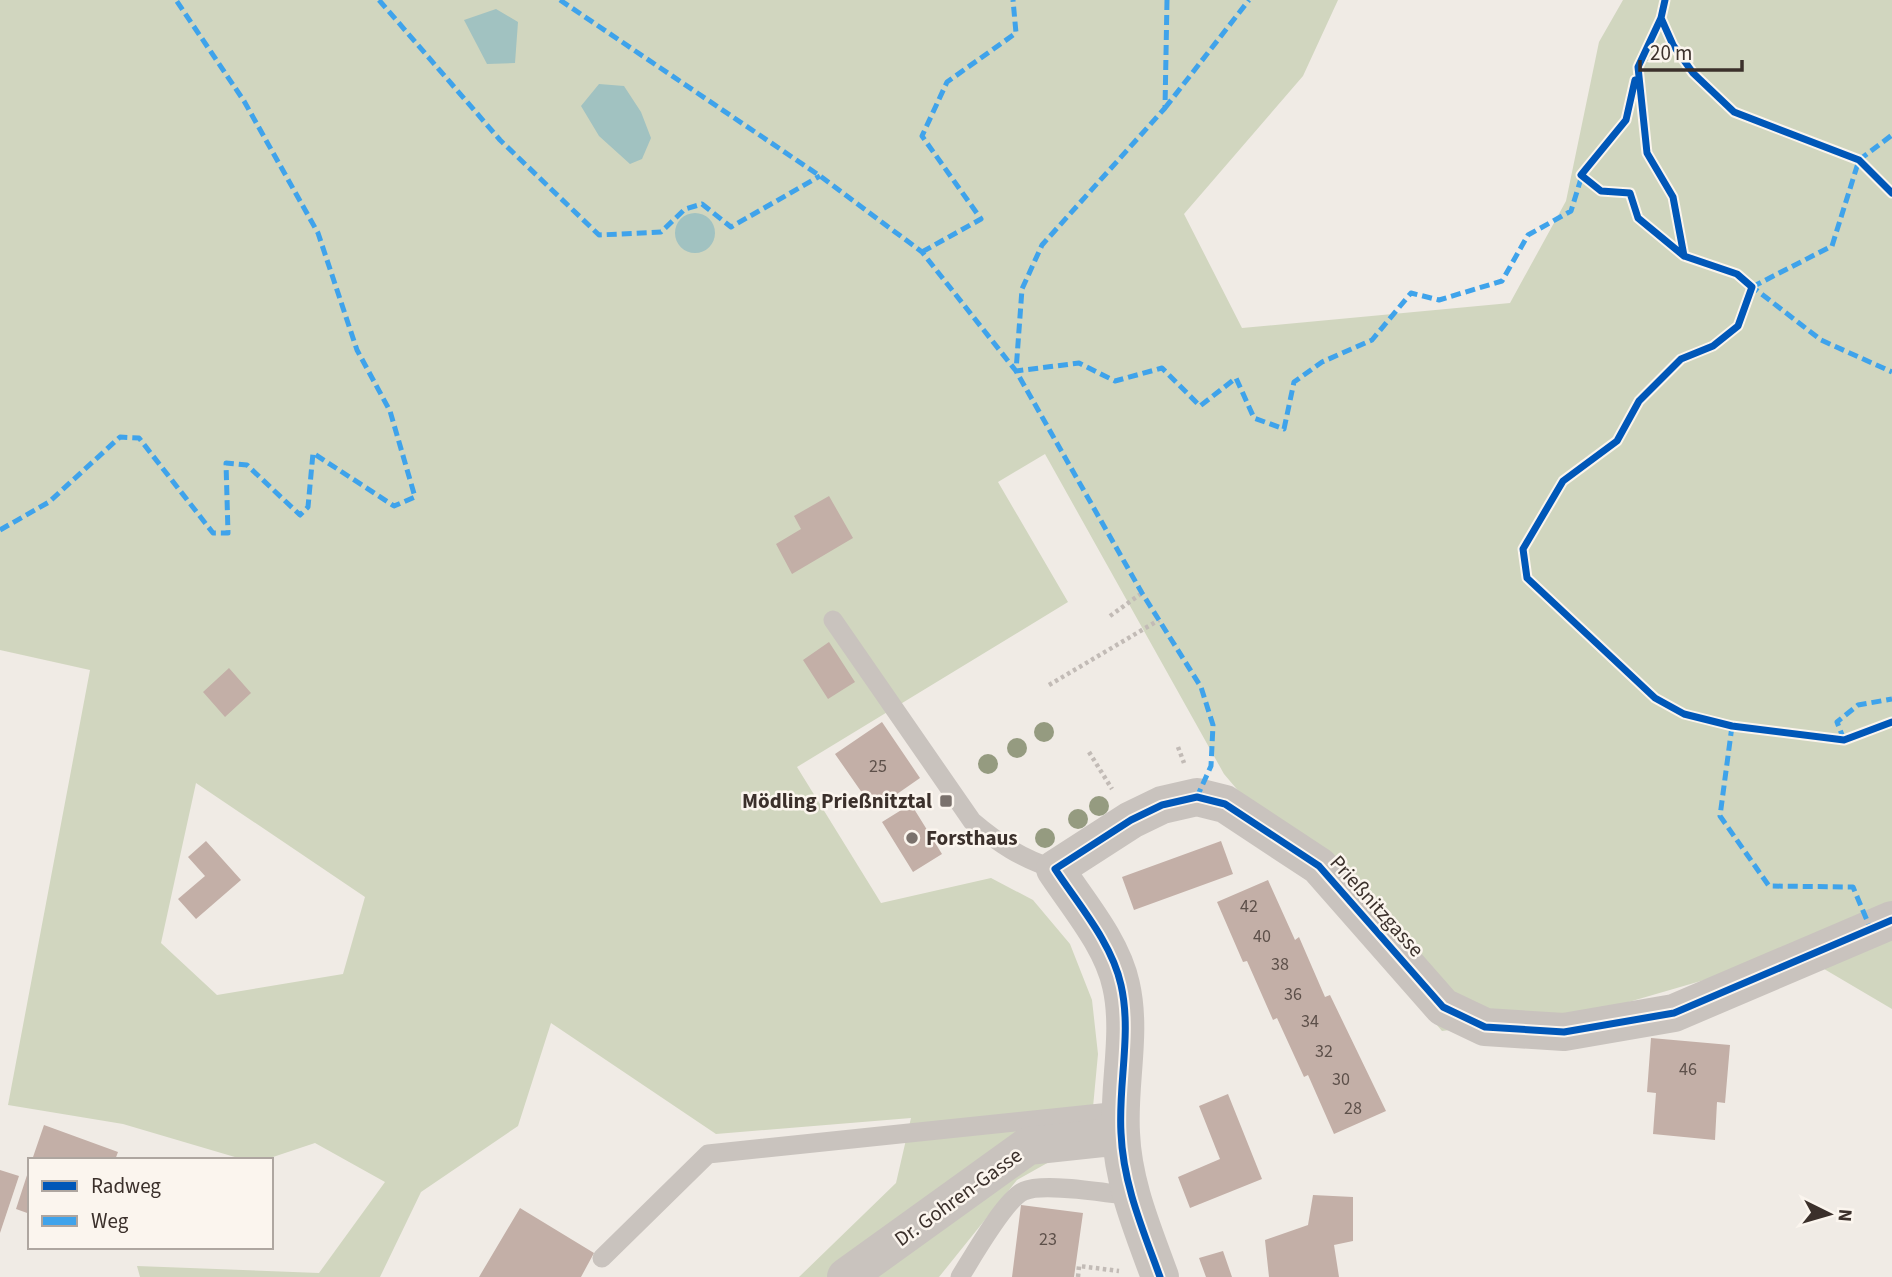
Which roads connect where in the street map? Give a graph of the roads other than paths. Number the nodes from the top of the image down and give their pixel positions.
1 (833, 620) dead end
2 (1055, 869) junction
3 (1892, 920) edge
4 (1120, 1124) junction
5 (1131, 1196) junction
6 (602, 1258) dead end
7 (1146, 1275) edge
8 (846, 1277) edge
9 (960, 1277) edge

1 - 2 lane
2 - 3 street, Prießnitzgasse
2 - 4 street
4 - 5 street
4 - 6 lane
4 - 8 street, Dr. Gohren-Gasse
5 - 7 street
5 - 9 lane

